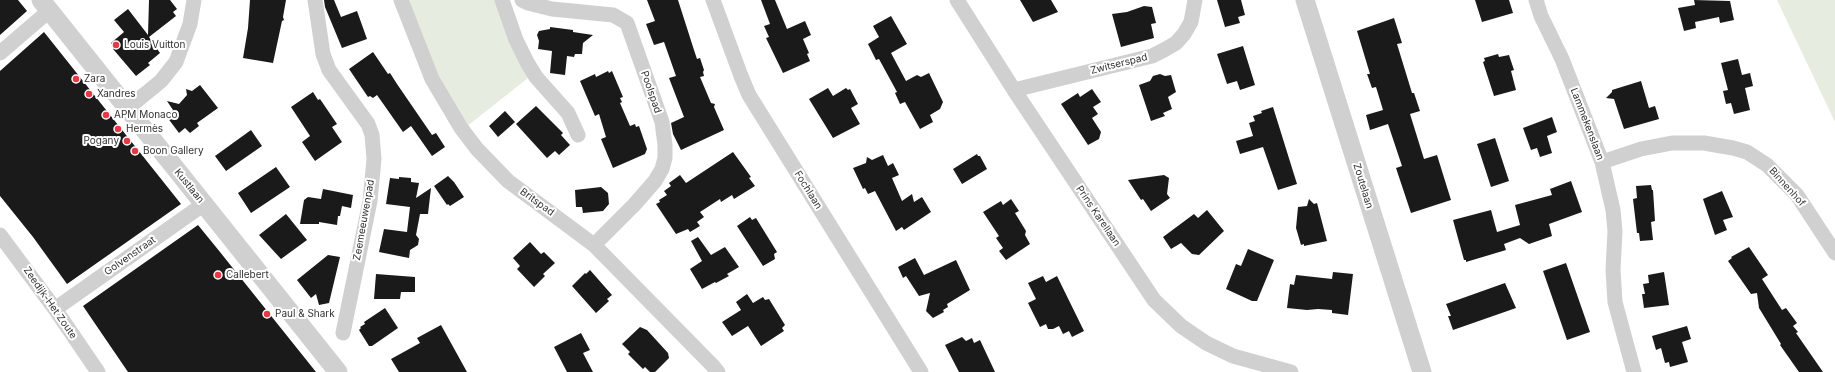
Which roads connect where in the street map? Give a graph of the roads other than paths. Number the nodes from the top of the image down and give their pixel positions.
1 (194, 0) edge
2 (315, 0) edge
3 (401, 0) edge
4 (502, 0) edge
5 (522, 0) edge
6 (713, 0) edge
7 (957, 0) edge
8 (1195, 0) edge
9 (1305, 0) edge
10 (1536, 0) edge
11 (45, 5) edge
12 (0, 52) edge
13 (1014, 90) junction
14 (128, 108) junction
15 (578, 135) dead end
16 (1602, 162) junction
17 (204, 204) junction
18 (0, 235) edge
19 (594, 245) junction
20 (1835, 253) edge
21 (55, 308) junction
22 (343, 333) dead end
23 (98, 372) edge
24 (338, 372) edge
25 (718, 372) edge
26 (921, 372) edge
27 (1291, 372) edge
28 (1422, 372) edge
29 (1634, 372) edge

1 - 14 street
2 - 22 street, Zeemeeuwenpad
3 - 19 street, Britspad
4 - 15 street
5 - 19 street, Poolspad
6 - 26 street, Fochlaan
7 - 13 street, Prins Karellaan
8 - 13 street, Zwitserspad
9 - 28 street, Zoutelaan
10 - 16 street, Lammekenslaan
11 - 12 street
11 - 14 street, Kustlaan
13 - 27 street, Prins Karellaan
14 - 17 street, Kustlaan
16 - 20 street, Binnenhof
16 - 29 street, Lammekenslaan
17 - 21 street, Golvenstraat
17 - 24 street, Kustlaan
18 - 21 street, Zeedijk-Het Zoute
19 - 25 street, Britspad
21 - 23 street, Zeedijk-Het Zoute

